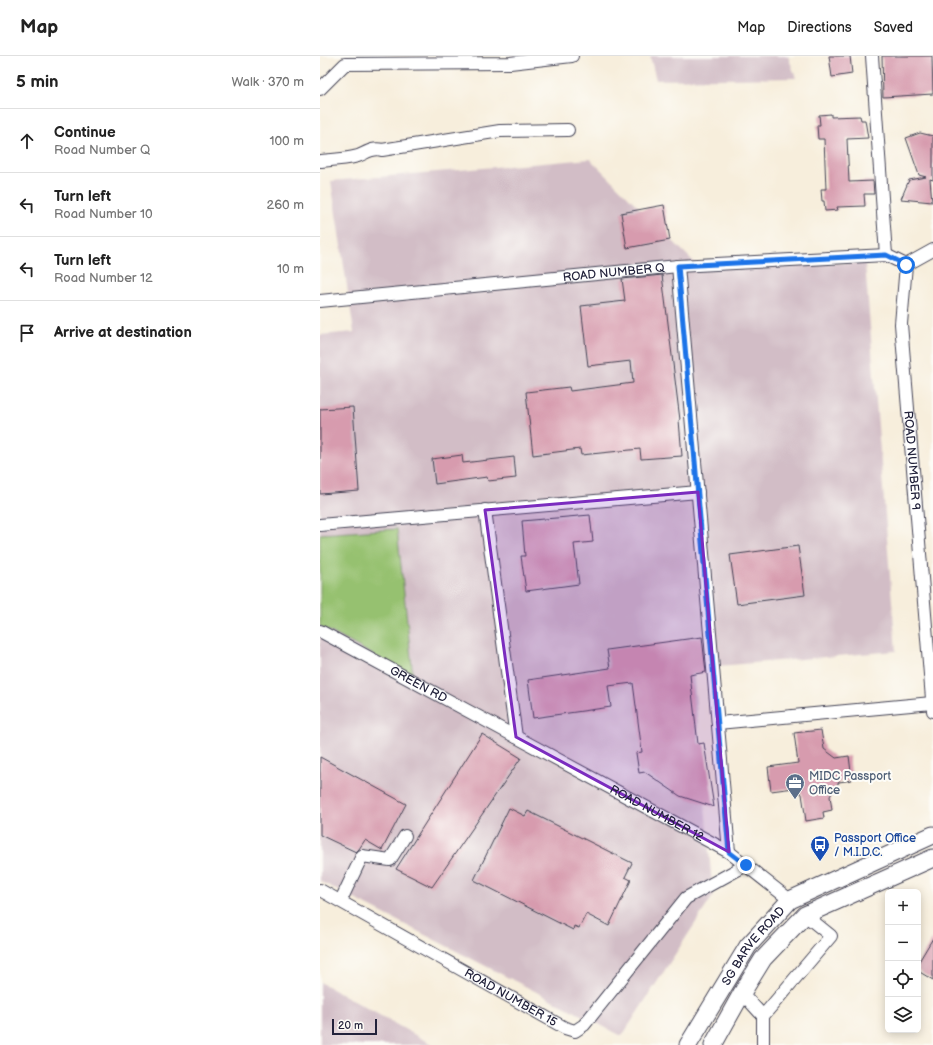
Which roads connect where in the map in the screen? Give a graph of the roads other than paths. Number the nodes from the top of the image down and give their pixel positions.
1 (572, 56) edge
2 (872, 56) edge
3 (320, 90) edge
4 (568, 130) dead end
5 (320, 161) edge
6 (933, 250) edge
7 (886, 255) junction
8 (906, 265) junction
9 (678, 266) junction
10 (320, 301) edge
11 (698, 492) junction
12 (485, 510) junction
13 (320, 525) edge
14 (320, 632) edge
15 (933, 707) edge
16 (718, 723) junction
17 (516, 737) junction
18 (933, 835) edge
19 (405, 836) dead end
20 (729, 852) junction
21 (933, 858) edge
22 (746, 865) junction
23 (320, 890) edge
24 (341, 900) junction
25 (790, 900) junction
26 (805, 915) junction
27 (742, 993) junction
28 (763, 1016) junction
29 (688, 1045) edge
30 (713, 1045) edge
31 (763, 1045) edge

1 - 3 street
2 - 7 street
4 - 5 street
6 - 8 street
7 - 8 street, ROAD NUMBER Q
7 - 9 street, ROAD NUMBER Q
8 - 15 street, ROAD NUMBER 9
9 - 10 street, ROAD NUMBER Q
9 - 11 street
11 - 12 street
11 - 16 street
12 - 13 street
12 - 17 street
14 - 17 street, GREEN RD
15 - 16 street
16 - 20 street
17 - 20 street, ROAD NUMBER 12
18 - 25 main road, SG BARVE ROAD
19 - 24 street
20 - 22 street, ROAD NUMBER 12
21 - 26 main road, SG BARVE ROAD
22 - 24 street, ROAD NUMBER 15
22 - 25 street, ROAD NUMBER 12
23 - 24 street, ROAD NUMBER 15
25 - 29 main road, SG BARVE ROAD
26 - 27 main road, SG BARVE ROAD
26 - 28 street
27 - 28 street
27 - 30 main road, SG BARVE ROAD
28 - 31 street

